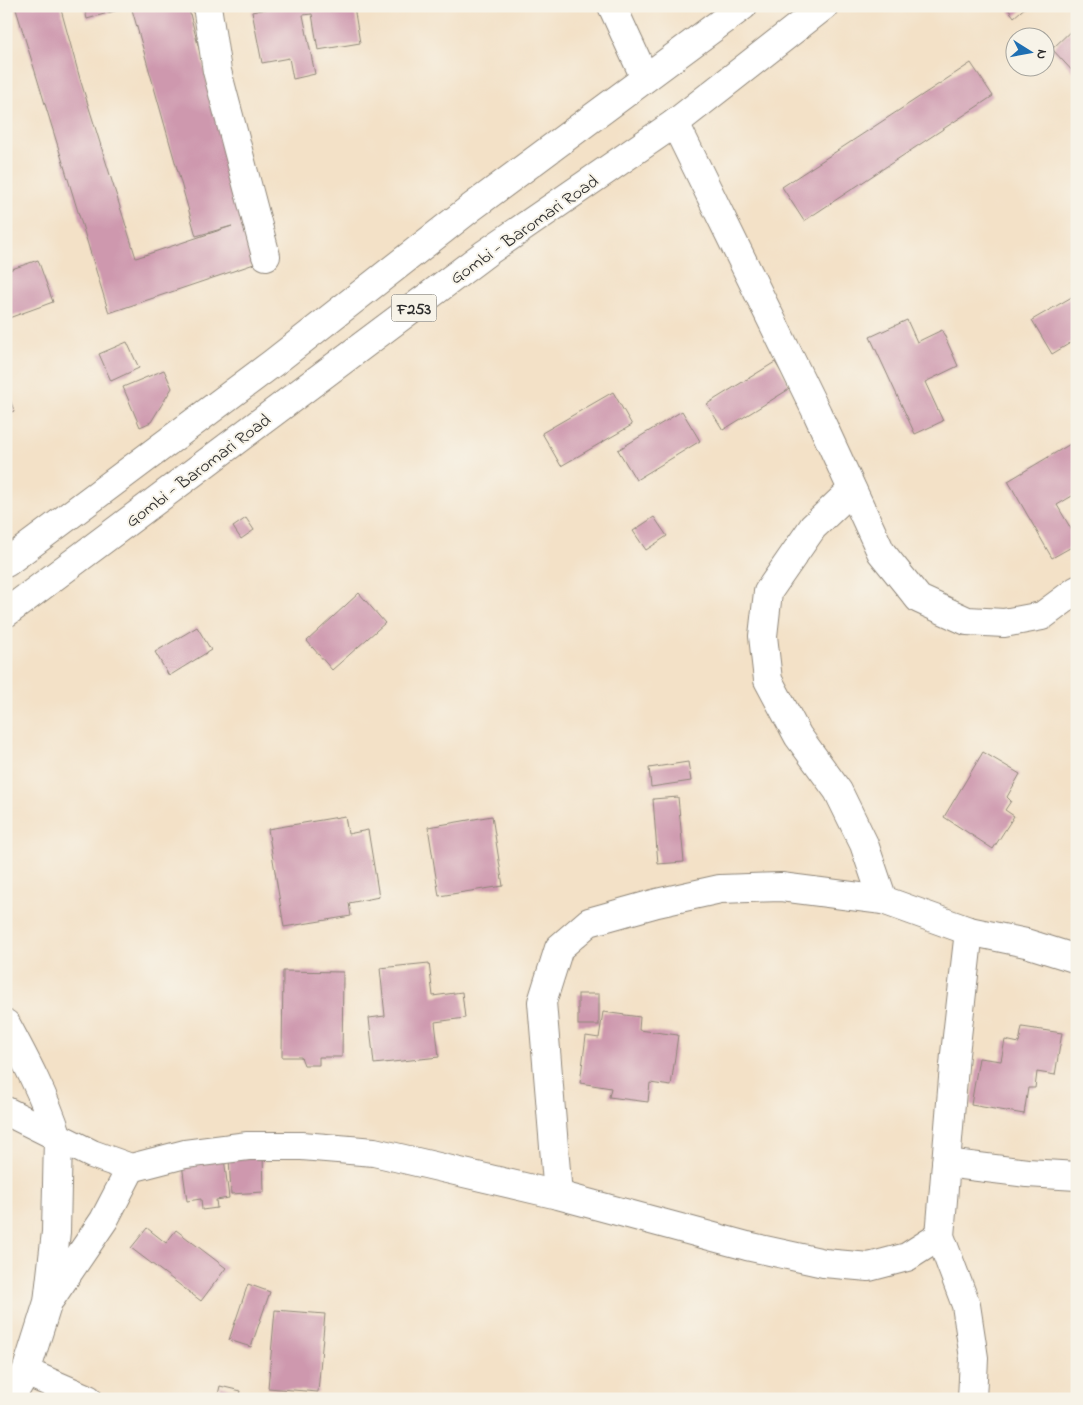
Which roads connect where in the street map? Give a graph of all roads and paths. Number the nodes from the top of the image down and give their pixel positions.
1 (207, 6) edge
2 (612, 6) edge
3 (743, 6) edge
4 (824, 6) edge
5 (645, 78) junction
6 (675, 123) junction
7 (266, 256) dead end
8 (852, 490) junction
9 (6, 563) edge
10 (1077, 590) edge
11 (6, 613) edge
12 (883, 900) junction
13 (969, 931) junction
14 (1077, 959) edge
15 (6, 1024) edge
16 (6, 1111) edge
17 (58, 1138) junction
18 (946, 1163) junction
19 (131, 1168) junction
20 (1077, 1176) edge
21 (558, 1195) junction
22 (940, 1236) junction
23 (48, 1302) junction
24 (26, 1372) junction
25 (10, 1399) edge
26 (88, 1399) edge
27 (972, 1399) edge

1 - 7 street
2 - 5 street
3 - 5 street, F253
4 - 6 street, Gombi - Baromari Road / F253
5 - 9 street, F253
6 - 8 street
6 - 11 street, Gombi - Baromari Road / F253
8 - 10 street
8 - 12 street
12 - 13 street
12 - 21 street
13 - 14 street
13 - 18 street
15 - 17 street
16 - 17 street
17 - 19 street
17 - 23 street
18 - 20 street
18 - 22 street
19 - 21 street
19 - 23 street
21 - 22 street
22 - 27 street
23 - 24 street
24 - 25 street
24 - 26 street

